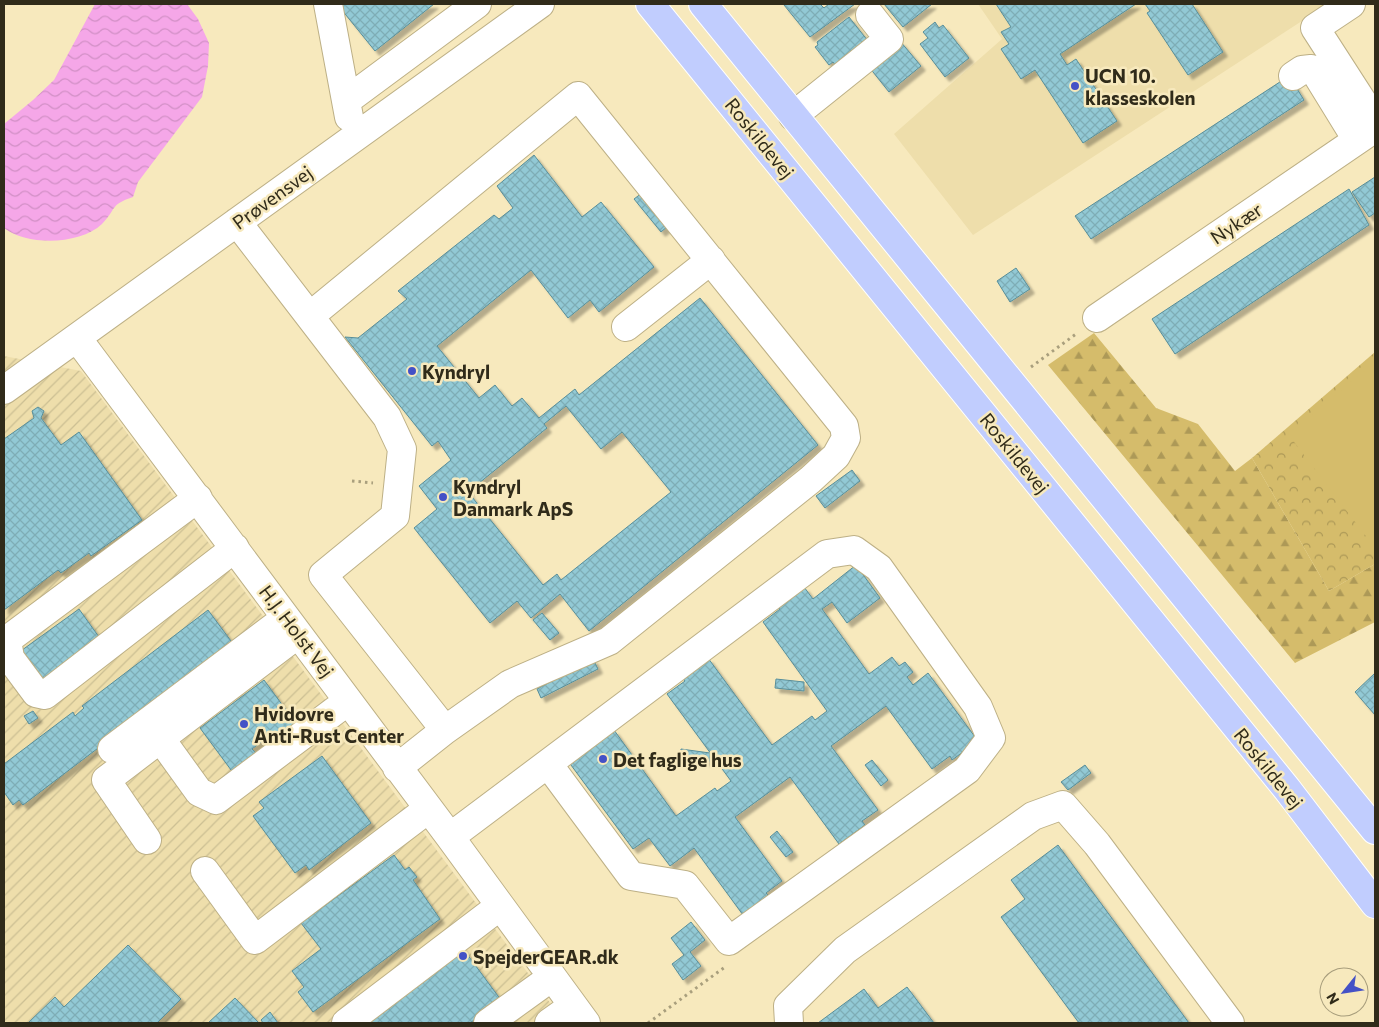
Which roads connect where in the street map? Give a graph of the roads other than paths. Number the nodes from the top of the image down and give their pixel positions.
1 (328, 4) edge
2 (477, 4) edge
3 (540, 4) edge
4 (650, 4) edge
5 (703, 4) edge
6 (1350, 4) edge
7 (511, 12) edge
8 (870, 16) dead end
9 (1293, 76) dead end
10 (346, 101) junction
11 (793, 116) junction
12 (1369, 129) edge
13 (353, 138) junction
14 (237, 222) junction
15 (711, 260) junction
16 (310, 316) junction
17 (1097, 318) road end
18 (626, 327) dead end
19 (76, 338) junction
20 (4, 390) edge
21 (198, 498) junction
22 (235, 548) junction
23 (292, 626) junction
24 (348, 701) junction
25 (445, 730) junction
26 (160, 738) junction
27 (112, 750) dead end
28 (548, 764) junction
29 (397, 768) junction
30 (428, 809) junction
31 (1375, 830) edge
32 (450, 837) junction
33 (147, 840) dead end
34 (206, 871) dead end
35 (1375, 904) edge
36 (500, 906) junction
37 (552, 977) junction
38 (580, 1014) edge
39 (346, 1023) edge
40 (488, 1023) edge
41 (549, 1023) edge
42 (789, 1023) edge
43 (1230, 1023) edge

1 - 10 street
2 - 10 street
3 - 7 street, Prøvensvej
4 - 35 main road, Roskildevej
5 - 11 main road
6 - 12 street
7 - 13 street, Prøvensvej
8 - 11 street
9 - 12 street
10 - 13 street
11 - 31 main road
12 - 17 street, Nykær
13 - 14 street, Prøvensvej
14 - 16 street
14 - 19 street, Prøvensvej
15 - 16 street
15 - 18 street
15 - 25 street
16 - 25 street
19 - 20 street, Prøvensvej
19 - 21 street, H.J. Holst Vej
21 - 22 street, H.J. Holst Vej
21 - 22 street
22 - 23 street, H.J. Holst Vej
23 - 24 street, H.J. Holst Vej
23 - 26 street
23 - 27 street
24 - 26 street
24 - 29 street, H.J. Holst Vej
25 - 29 street
26 - 33 street
28 - 28 street
28 - 32 street
29 - 30 street, H.J. Holst Vej
30 - 32 street, H.J. Holst Vej
30 - 34 street
32 - 36 street, H.J. Holst Vej
36 - 37 street, H.J. Holst Vej
36 - 39 street
37 - 38 street, H.J. Holst Vej
37 - 40 street
38 - 41 street
42 - 43 street

